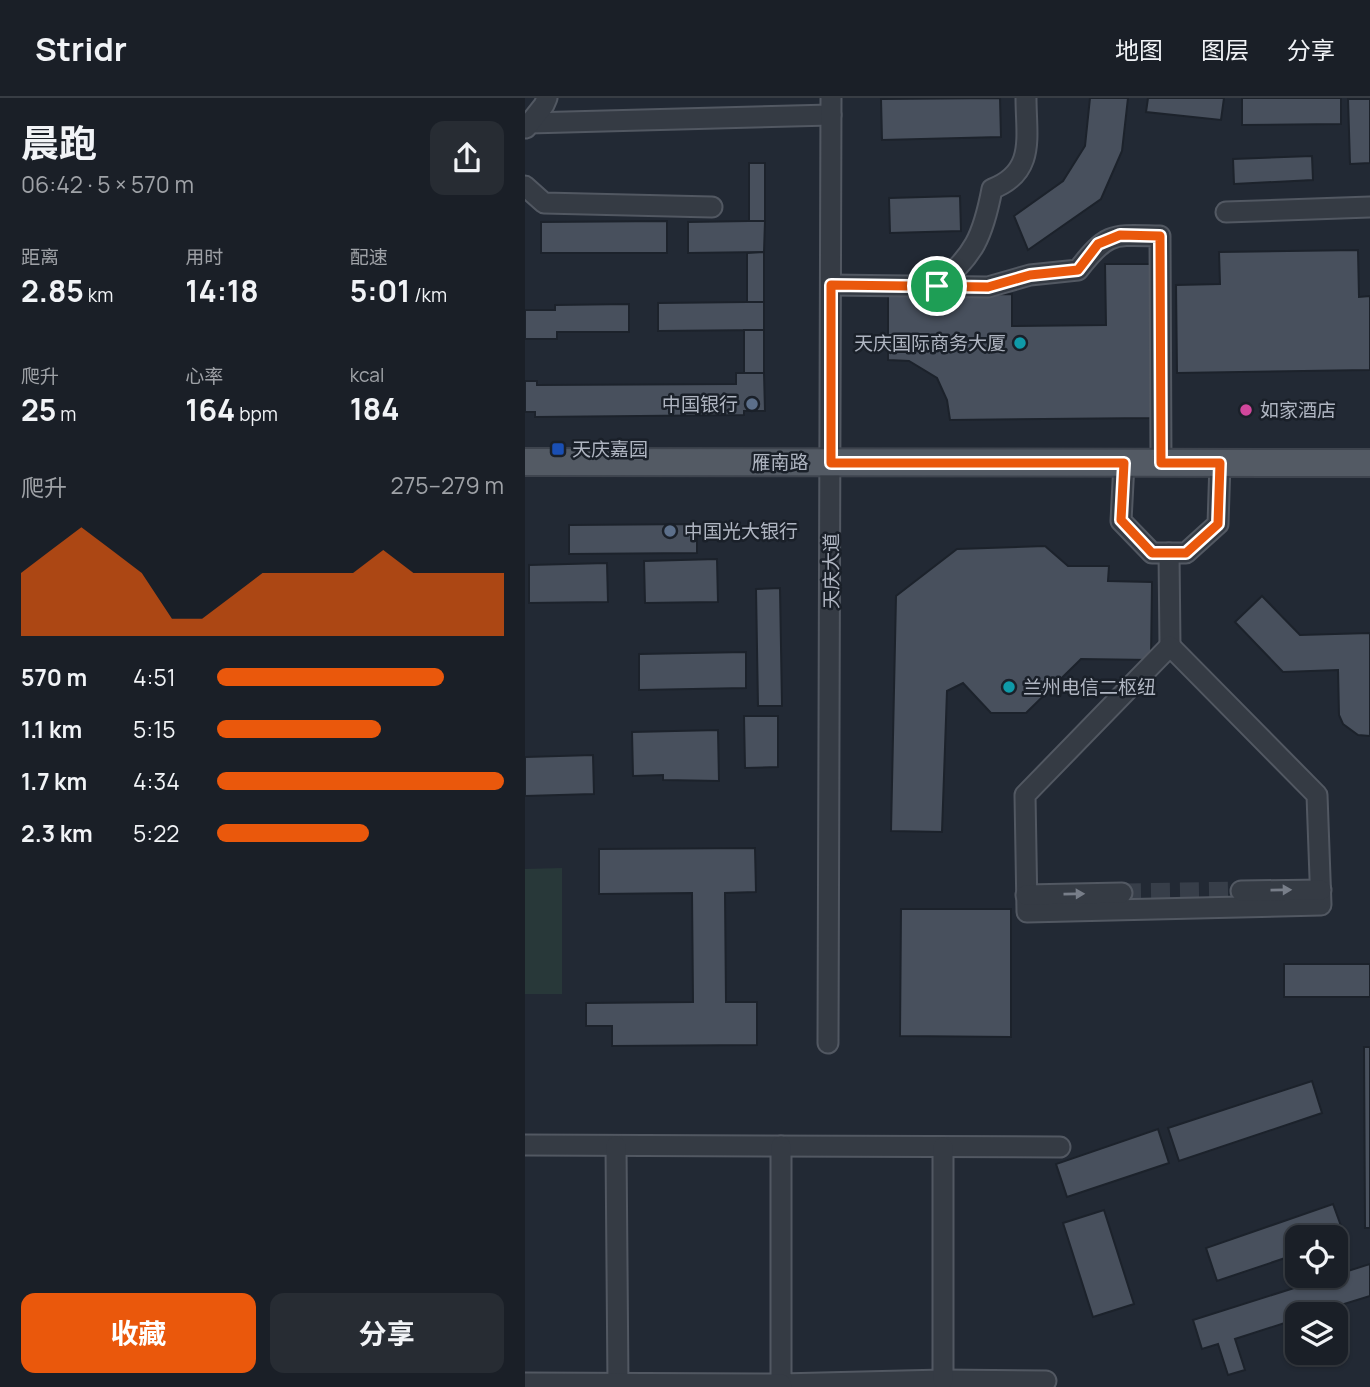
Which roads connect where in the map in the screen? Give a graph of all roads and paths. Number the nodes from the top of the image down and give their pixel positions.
1 (547, 98) edge
2 (1026, 98) edge
3 (831, 106) edge
4 (527, 126) edge
5 (525, 186) edge
6 (712, 207) dead end
7 (1370, 207) edge
8 (1226, 212) dead end
9 (831, 285) junction
10 (937, 286) junction
11 (525, 462) edge
12 (831, 463) junction
13 (1124, 463) junction
14 (1161, 463) junction
15 (1220, 463) junction
16 (1370, 463) edge
17 (1169, 553) junction
18 (1170, 646) junction
19 (1321, 890) junction
20 (1241, 891) tunnel mouth
21 (1122, 893) tunnel mouth
22 (1026, 895) junction
23 (828, 1044) dead end
24 (525, 1145) edge
25 (616, 1146) junction
26 (781, 1146) junction
27 (943, 1147) junction
28 (1060, 1147) dead end
29 (943, 1380) junction
30 (1046, 1381) dead end
31 (525, 1383) edge
32 (618, 1385) junction
33 (781, 1386) edge

1 - 4 street
2 - 10 street
3 - 4 street
3 - 9 street, 天庆大道
5 - 6 street
7 - 8 street
9 - 10 street
9 - 12 street, 天庆大道
10 - 14 street
11 - 12 main road, 雁南路
12 - 13 main road, 雁南路
12 - 23 street, 天庆大道
13 - 14 main road, 雁南路
13 - 17 street
14 - 15 main road, 雁南路
15 - 16 main road, 雁南路
15 - 17 street
17 - 18 street
18 - 19 street
18 - 22 street
20 -> 19 street
19 - 22 street
22 -> 21 street
24 - 25 street
25 - 26 street
25 - 32 street
26 - 27 street
26 - 33 street
27 - 28 street
27 - 29 street
29 - 30 street
29 - 33 street
31 - 32 street
32 - 33 street

